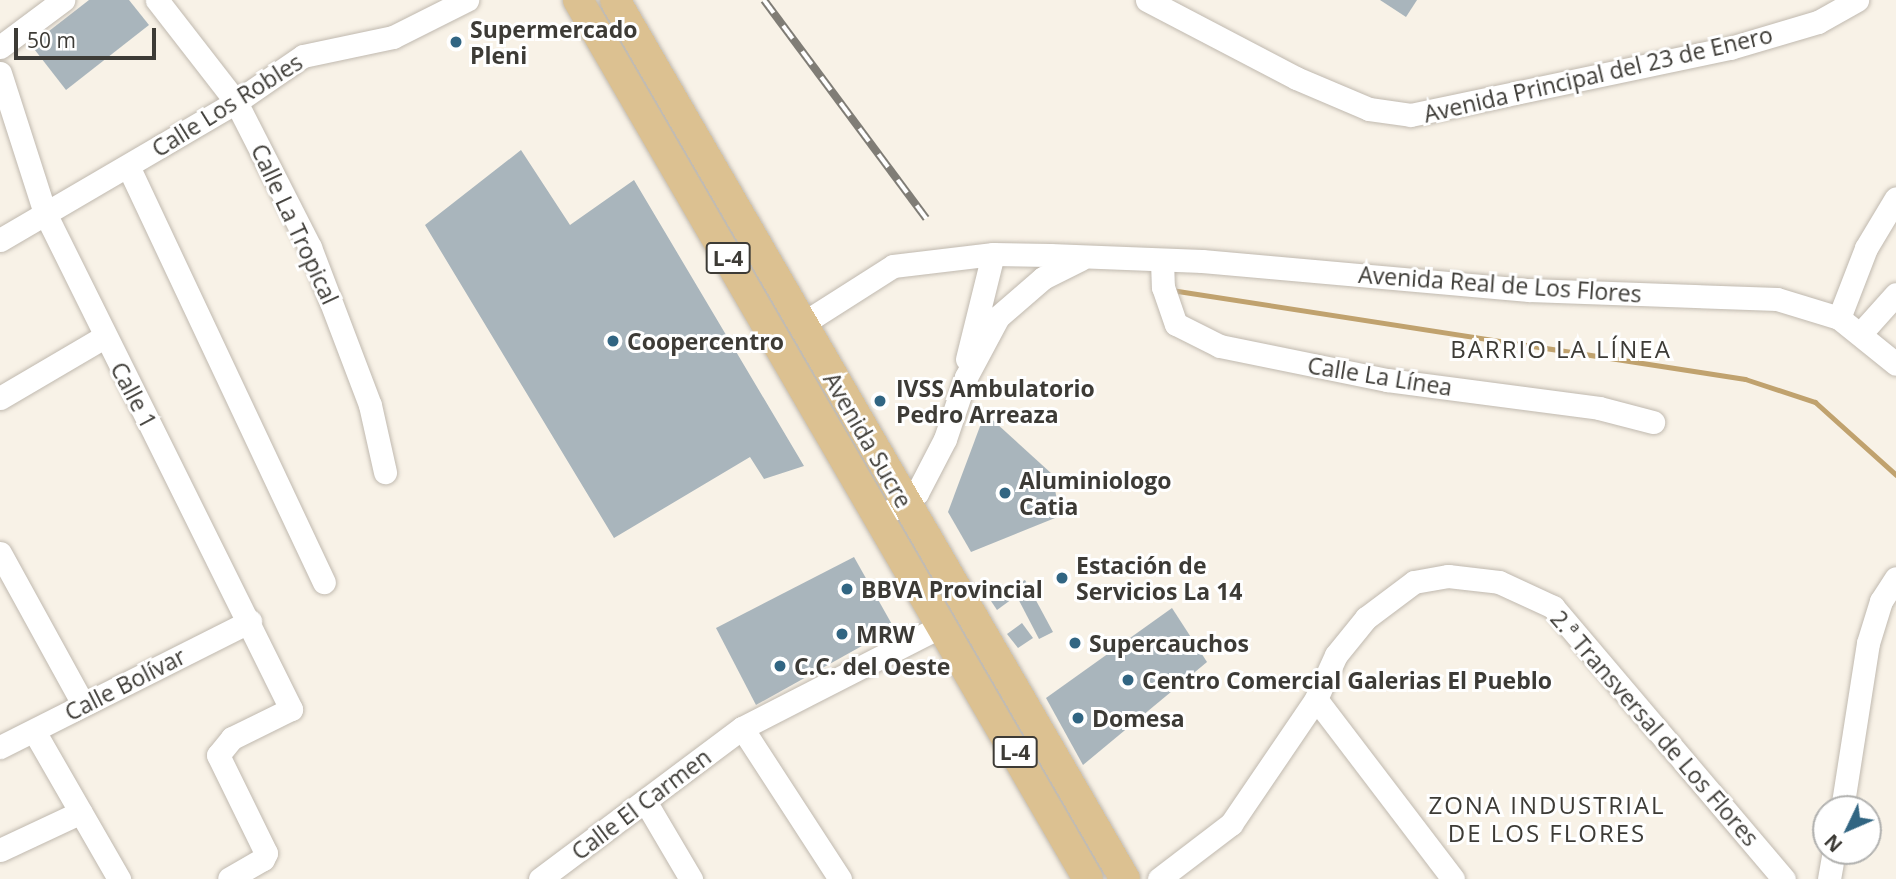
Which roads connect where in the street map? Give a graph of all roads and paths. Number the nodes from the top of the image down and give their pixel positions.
1 (63, 0) edge
2 (157, 0) edge
3 (467, 0) edge
4 (578, 0) edge
5 (615, 0) edge
6 (1147, 0) edge
7 (1857, 0) edge
8 (0, 47) edge
9 (0, 73) edge
10 (236, 102) junction
11 (128, 166) junction
12 (1896, 198) edge
13 (45, 213) junction
14 (0, 240) edge
15 (1003, 255) junction
16 (1084, 258) junction
17 (1162, 261) junction
18 (1896, 295) edge
19 (1012, 302) junction
20 (1839, 318) junction
21 (802, 324) junction
22 (1861, 333) junction
23 (104, 337) junction
24 (1896, 364) edge
25 (966, 377) junction
26 (0, 398) edge
27 (1653, 422) dead end
28 (385, 472) dead end
29 (904, 503) junction
30 (876, 518) junction
31 (0, 553) edge
32 (1896, 578) edge
33 (324, 582) dead end
34 (250, 621) junction
35 (941, 626) junction
36 (1316, 699) junction
37 (83, 704) junction
38 (742, 728) junction
39 (34, 731) junction
40 (0, 747) edge
41 (1844, 795) edge
42 (645, 801) junction
43 (81, 813) junction
44 (0, 850) edge
45 (120, 879) edge
46 (229, 879) edge
47 (540, 879) edge
48 (691, 879) edge
49 (841, 879) edge
50 (1088, 879) edge
51 (1125, 879) edge
52 (1159, 879) edge
53 (1453, 879) edge
54 (1784, 879) edge

1 - 8 street
2 - 10 street, Calle La Tropical
3 - 10 street, Calle Los Robles
4 - 30 main road, Avenida Sucre / L-4
5 - 21 main road, Avenida Sucre / L-4
6 - 7 street, Avenida Principal del 23 de Enero
9 - 13 street, Calle 1
10 - 11 street, Calle Los Robles
10 - 28 street, Calle La Tropical
11 - 13 street, Calle Los Robles
11 - 33 street
12 - 20 street
13 - 14 street, Calle Los Robles
13 - 23 street, Calle 1
15 - 16 street, Avenida Real de Los Flores
15 - 19 street
15 - 21 street, Avenida Real de Los Flores
15 - 25 street, Avenida Real de Los Flores
16 - 17 street, Avenida Real de Los Flores
16 - 19 street, Avenida Real de Los Flores
17 - 20 street, Avenida Real de Los Flores
17 - 27 street, Calle La Línea
18 - 22 street
19 - 25 street, Avenida Real de Los Flores
20 - 22 street, Avenida Real de Los Flores
21 - 29 main road, Avenida Sucre / L-4
22 - 24 street, Avenida Real de Los Flores
23 - 26 street
23 - 34 street, Calle 1
25 - 29 street, Avenida Real de Los Flores
29 - 30 street, Avenida Real de Los Flores
29 - 51 main road, Avenida Sucre / L-4
30 - 35 main road, Avenida Sucre / L-4
31 - 37 street
32 - 41 street
34 - 37 street, Calle Bolívar
34 - 46 street, Calle 1
35 - 38 street, Calle El Carmen
35 - 50 main road, Avenida Sucre / L-4
36 - 52 street, 2.ª Transversal de Los Flores
36 - 53 street
36 - 54 street, 2.ª Transversal de Los Flores
37 - 39 street, Calle Bolívar
38 - 42 street, Calle El Carmen
38 - 49 street
39 - 40 street, Calle Bolívar
39 - 43 street
42 - 47 street, Calle El Carmen
42 - 48 street
43 - 44 street
43 - 45 street

